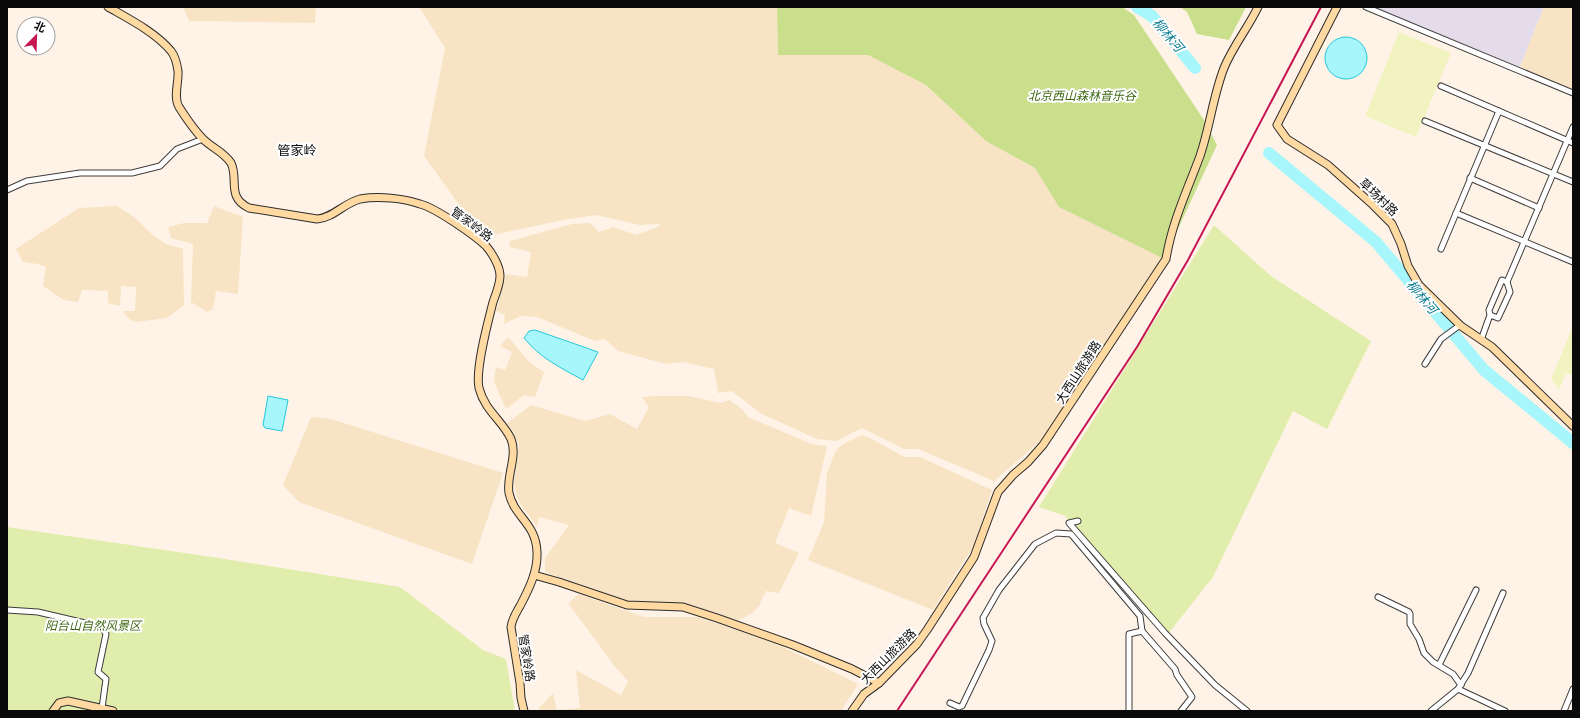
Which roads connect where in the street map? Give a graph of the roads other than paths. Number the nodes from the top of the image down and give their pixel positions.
1 (108, 7) edge
2 (1258, 7) edge
3 (1337, 7) edge
4 (1366, 7) edge
5 (1441, 86) dead end
6 (1573, 93) edge
7 (1499, 111) junction
8 (1425, 121) dead end
9 (1573, 127) edge
10 (203, 139) junction
11 (1567, 140) junction
12 (1573, 143) edge
13 (1484, 145) junction
14 (1553, 174) junction
15 (1470, 178) junction
16 (1573, 182) edge
17 (7, 190) edge
18 (1539, 208) junction
19 (1456, 213) junction
20 (1524, 242) junction
21 (1441, 249) dead end
22 (1573, 262) edge
23 (1507, 282) junction
24 (1490, 315) junction
25 (1458, 326) junction
26 (1481, 340) junction
27 (1425, 364) dead end
28 (1573, 426) edge
29 (1078, 521) dead end
30 (534, 575) junction
31 (1476, 590) dead end
32 (1503, 593) dead end
33 (1378, 598) dead end
34 (7, 610) edge
35 (1142, 631) junction
36 (1440, 665) junction
37 (879, 683) junction
38 (1460, 687) junction
39 (1573, 689) edge
40 (950, 703) dead end
41 (102, 708) junction
42 (53, 711) edge
43 (113, 711) edge
44 (524, 711) edge
45 (852, 711) edge
46 (1129, 711) edge
47 (1181, 711) edge
48 (1248, 711) edge
49 (1431, 711) edge
50 (1505, 711) edge
51 (1564, 711) edge

1 - 10 street, 管家岭路
2 - 37 street, 大西山旅游路
3 - 25 street, 草场村路
4 - 6 street
5 - 7 street
7 - 11 street
7 - 13 street
8 - 13 street
9 - 11 street
10 - 17 street
10 - 30 street, 管家岭路
11 - 12 street
11 - 14 street
13 - 14 street
13 - 15 street
14 - 16 street
14 - 18 street
15 - 18 street
15 - 19 street
18 - 20 street
19 - 20 street
19 - 21 street
20 - 22 street
20 - 23 street
23 - 24 street
23 - 24 street
24 - 26 street
25 - 26 street, 草场村路
25 - 27 street
26 - 28 street, 草场村路
29 - 48 street
30 - 37 street
30 - 44 street, 管家岭路
31 - 36 street
32 - 38 street
33 - 36 street
34 - 41 street
35 - 40 street
35 - 46 street
35 - 47 street
36 - 38 street
37 - 45 street, 大西山旅游路
38 - 49 street
38 - 50 street
39 - 51 street
41 - 42 street
41 - 43 street

